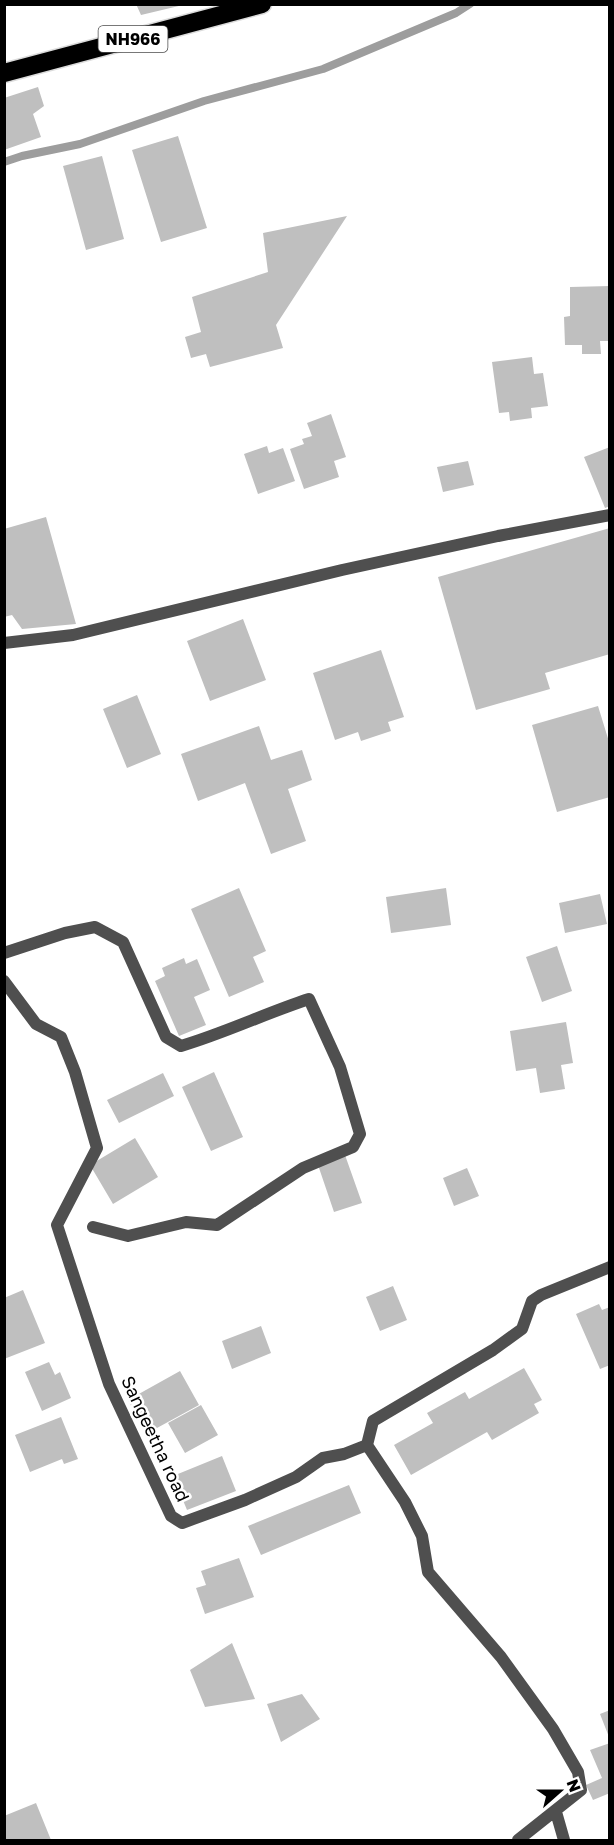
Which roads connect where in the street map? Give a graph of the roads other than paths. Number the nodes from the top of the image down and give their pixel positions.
1 (262, 4) edge
2 (4, 73) edge
3 (609, 515) edge
4 (4, 643) edge
5 (4, 953) edge
6 (4, 981) edge
7 (93, 1227) dead end
8 (609, 1267) edge
9 (367, 1445) junction
10 (555, 1812) junction
11 (518, 1840) edge
12 (564, 1840) edge

1 - 2 highway, NH966
3 - 4 street
5 - 7 street
6 - 9 street, Sangeetha road
8 - 9 street
9 - 10 street
10 - 11 street
10 - 12 street

